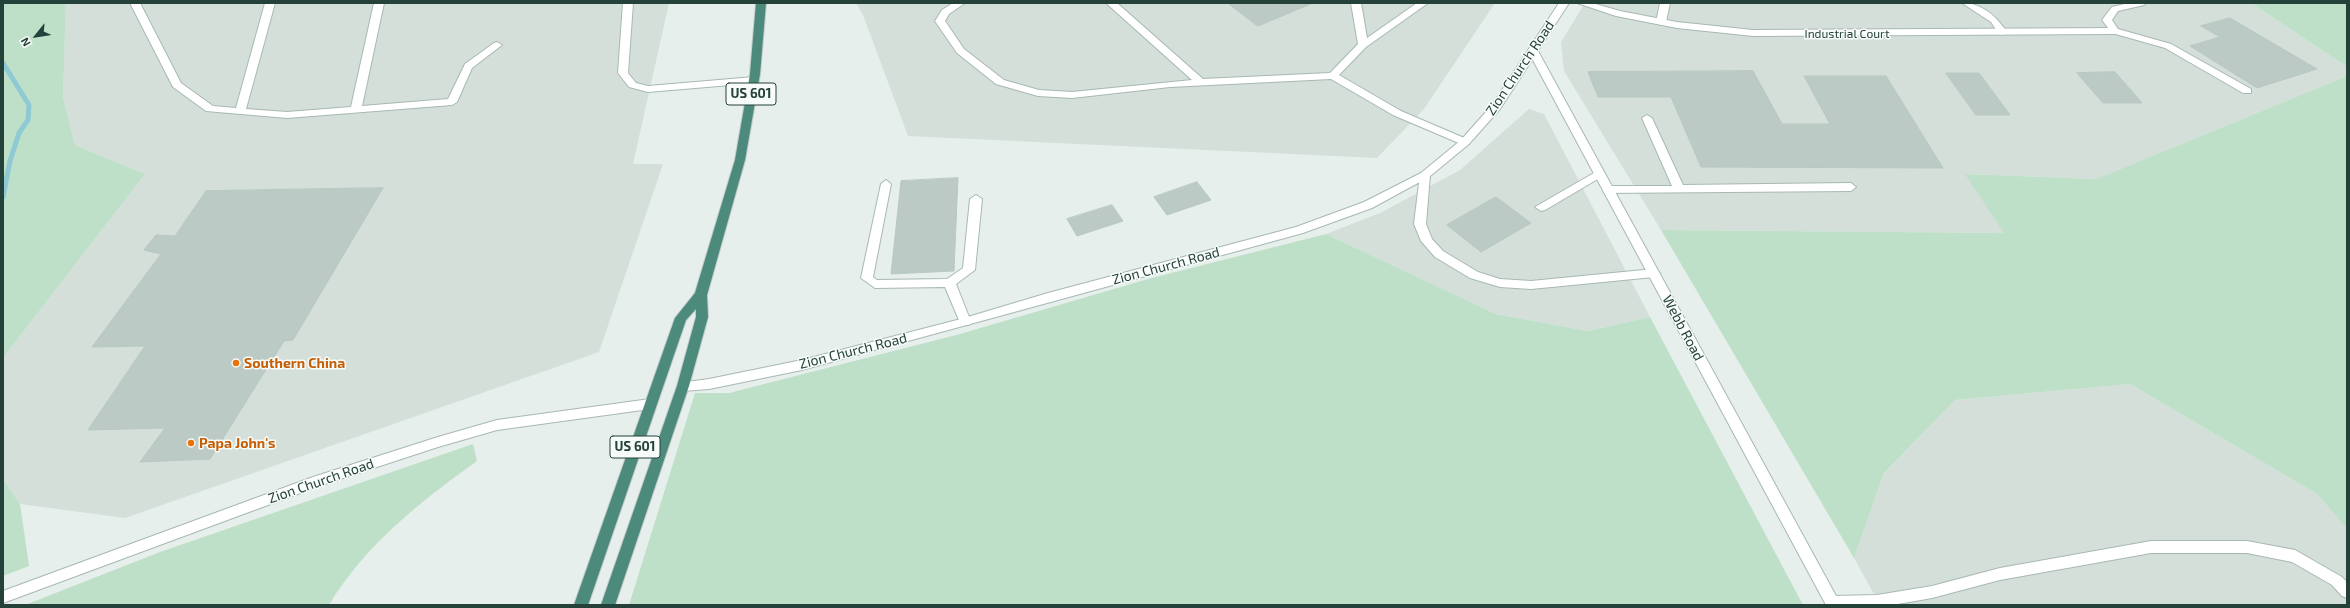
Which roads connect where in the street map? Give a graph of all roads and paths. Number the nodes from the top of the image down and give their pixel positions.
1 (135, 3) edge
2 (270, 3) edge
3 (379, 3) edge
4 (628, 3) edge
5 (761, 3) edge
6 (960, 3) edge
7 (1111, 3) edge
8 (1356, 3) edge
9 (1423, 3) edge
10 (1564, 3) edge
11 (1582, 3) edge
12 (1665, 3) edge
13 (1967, 3) edge
14 (2141, 3) edge
15 (1661, 22) junction
16 (2115, 31) junction
17 (2002, 32) junction
18 (497, 45) dead end
19 (1363, 45) junction
20 (1533, 52) junction
21 (1333, 76) junction
22 (754, 80) junction
23 (1201, 82) junction
24 (2247, 91) dead end
25 (356, 109) junction
26 (240, 112) junction
27 (1647, 118) dead end
28 (1465, 142) junction
29 (1599, 174) junction
30 (1425, 175) junction
31 (886, 184) dead end
32 (1850, 187) dead end
33 (1679, 189) junction
34 (1608, 190) junction
35 (976, 199) dead end
36 (1541, 207) dead end
37 (1654, 274) junction
38 (949, 283) junction
39 (701, 295) junction
40 (965, 322) junction
41 (683, 386) junction
42 (650, 404) junction
43 (2347, 592) edge
44 (3, 597) edge
45 (1833, 604) edge
46 (581, 605) edge
47 (608, 605) edge

1 - 26 street
2 - 26 street
3 - 25 street
4 - 22 street
5 - 22 highway, US 601
6 - 23 street
7 - 23 street
8 - 19 street
9 - 19 street
10 - 20 street, Zion Church Road
11 - 15 street, Industrial Court
12 - 15 street
13 - 17 street
14 - 16 street
15 - 17 street, Industrial Court
16 - 17 street, Industrial Court
16 - 24 street, Industrial Court
18 - 25 street
19 - 21 street
20 - 28 street, Zion Church Road
20 - 29 street, Webb Road
21 - 23 street
21 - 28 street
22 - 39 highway, US 601
25 - 26 street
27 - 33 street
28 - 30 street, Zion Church Road
29 - 34 street, Webb Road
29 - 36 street
30 - 37 street
30 - 40 street, Zion Church Road
31 - 38 street
32 - 33 street
33 - 34 street
34 - 37 street, Webb Road
35 - 38 street
37 - 45 street, Webb Road
38 - 40 street
39 - 41 highway, US 601
39 - 42 highway, US 601
40 - 41 street, Zion Church Road
41 - 47 highway, US 601
42 - 44 street, Zion Church Road
42 - 46 highway, US 601
43 - 45 street

